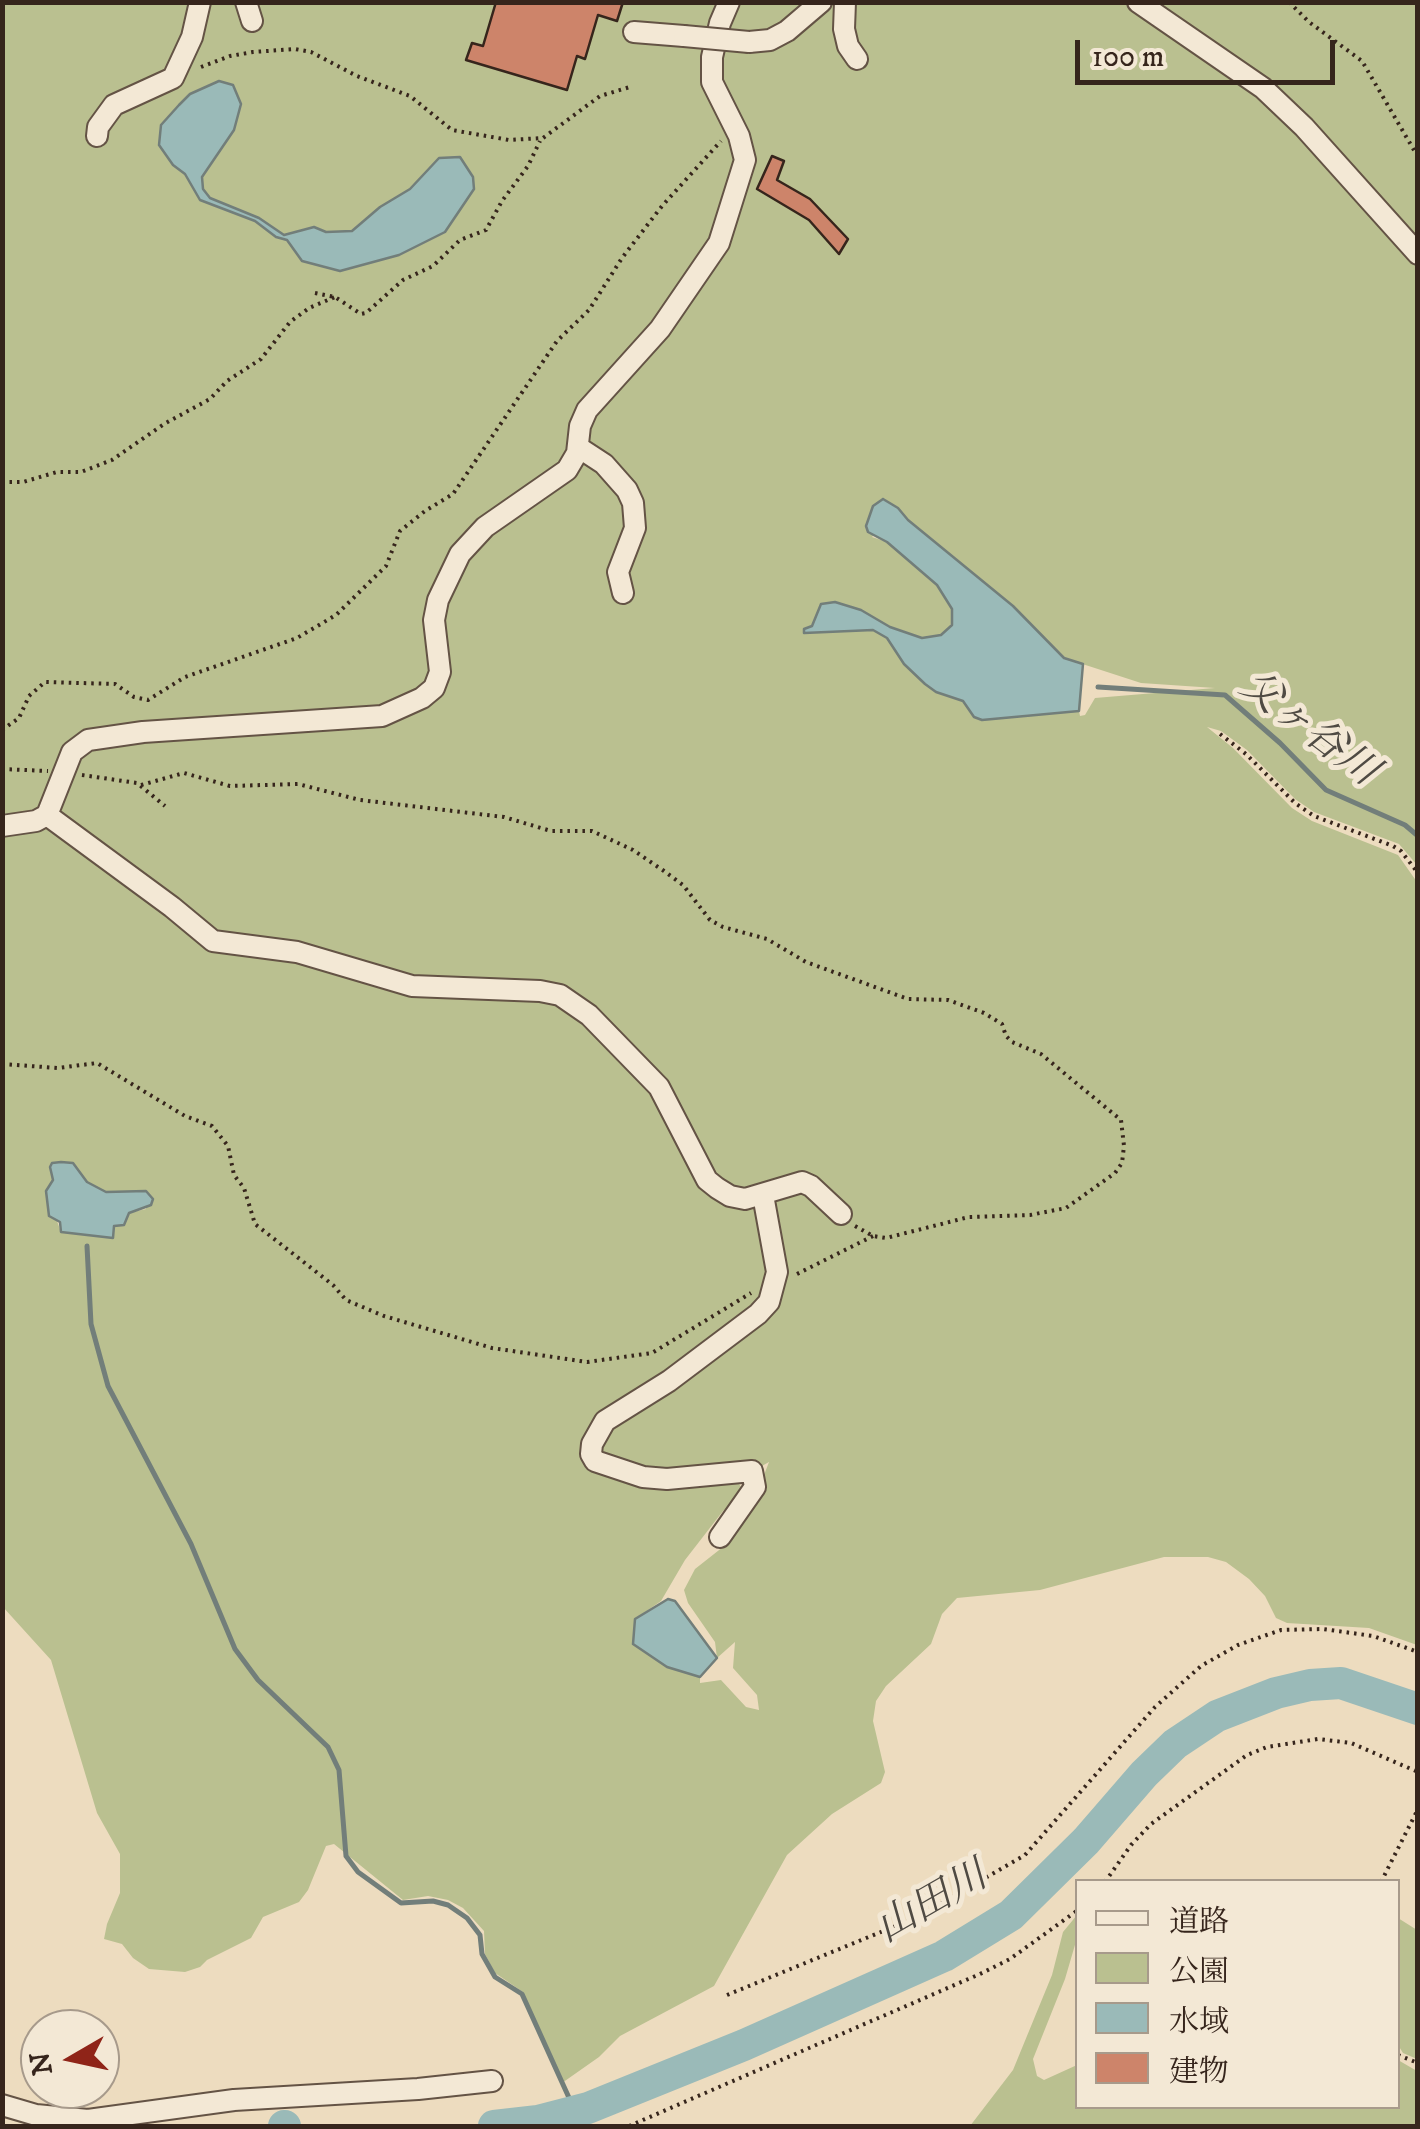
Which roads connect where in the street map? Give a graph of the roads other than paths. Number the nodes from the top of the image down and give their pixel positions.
1 (200, 2) edge
2 (730, 2) edge
3 (821, 2) edge
4 (845, 2) edge
5 (1138, 2) edge
6 (634, 32) dead end
7 (857, 59) dead end
8 (96, 136) dead end
9 (1418, 254) edge
10 (578, 447) junction
11 (622, 593) dead end
12 (47, 815) junction
13 (2, 826) edge
14 (762, 1195) junction
15 (841, 1214) road end
16 (720, 1537) dead end
17 (492, 2080) dead end
18 (2, 2106) edge

1 - 8 street
2 - 10 street
3 - 6 street, bridge
4 - 7 street
5 - 9 street
10 - 11 street
10 - 12 street
12 - 13 street
12 - 14 street
14 - 15 street
14 - 16 street
17 - 18 street

